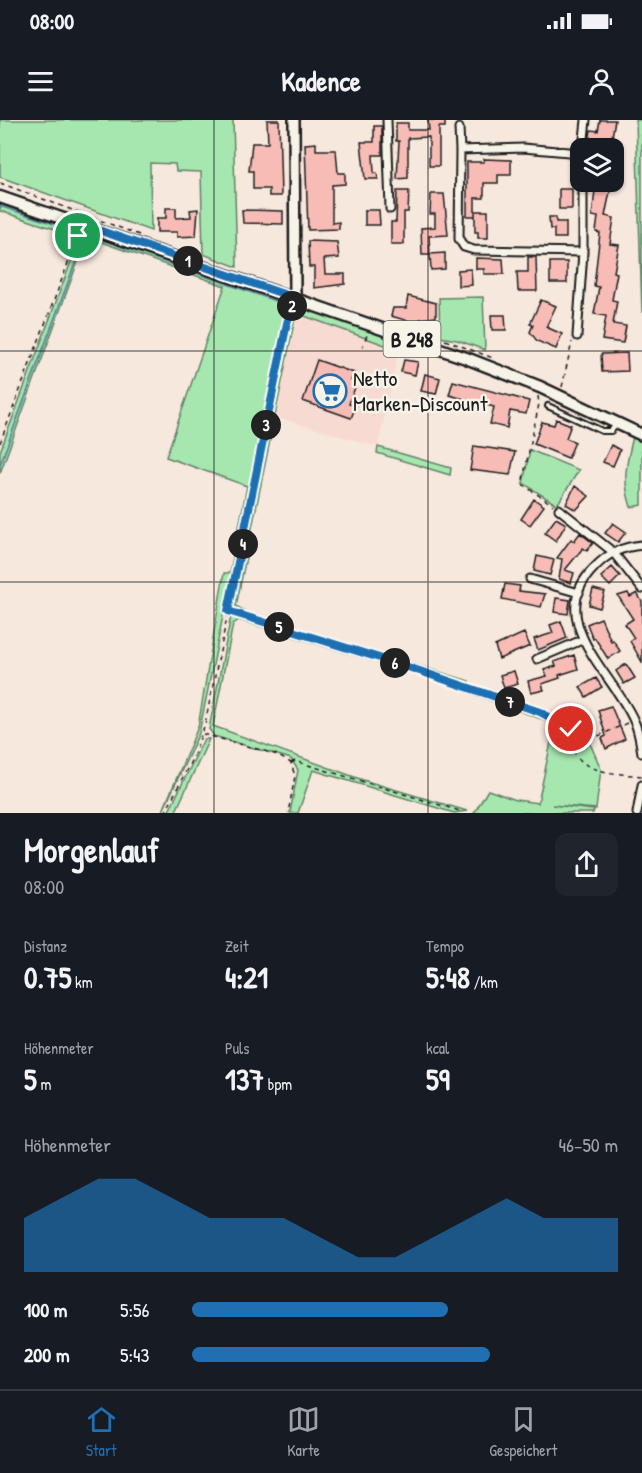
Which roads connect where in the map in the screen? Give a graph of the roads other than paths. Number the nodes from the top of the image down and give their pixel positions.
1 (294, 120) edge
2 (387, 120) edge
3 (586, 120) edge
4 (459, 128) dead end
5 (584, 138) edge
6 (460, 150) junction
7 (570, 152) edge
8 (583, 192) edge
9 (0, 196) edge
10 (390, 209) dead end
11 (583, 252) junction
12 (295, 298) junction
13 (577, 336) road end
14 (548, 406) dead end
15 (617, 423) junction
16 (642, 435) edge
17 (559, 509) road end
18 (642, 545) edge
19 (613, 552) junction
20 (530, 579) dead end
21 (642, 589) edge
22 (579, 593) junction
23 (582, 640) junction
24 (537, 659) dead end
25 (642, 753) edge
26 (642, 785) edge
27 (637, 813) edge

1 - 12 street
2 - 10 street
3 - 5 street
4 - 6 street
6 - 7 street
6 - 11 street
8 - 11 street
9 - 12 main road, B 248
11 - 13 street
12 - 15 main road, B 248
14 - 15 lane
15 - 16 main road, B 248
17 - 19 street
18 - 19 street
19 - 21 street
19 - 22 street
20 - 22 street
22 - 23 street
23 - 24 street
23 - 25 street
26 - 27 street

